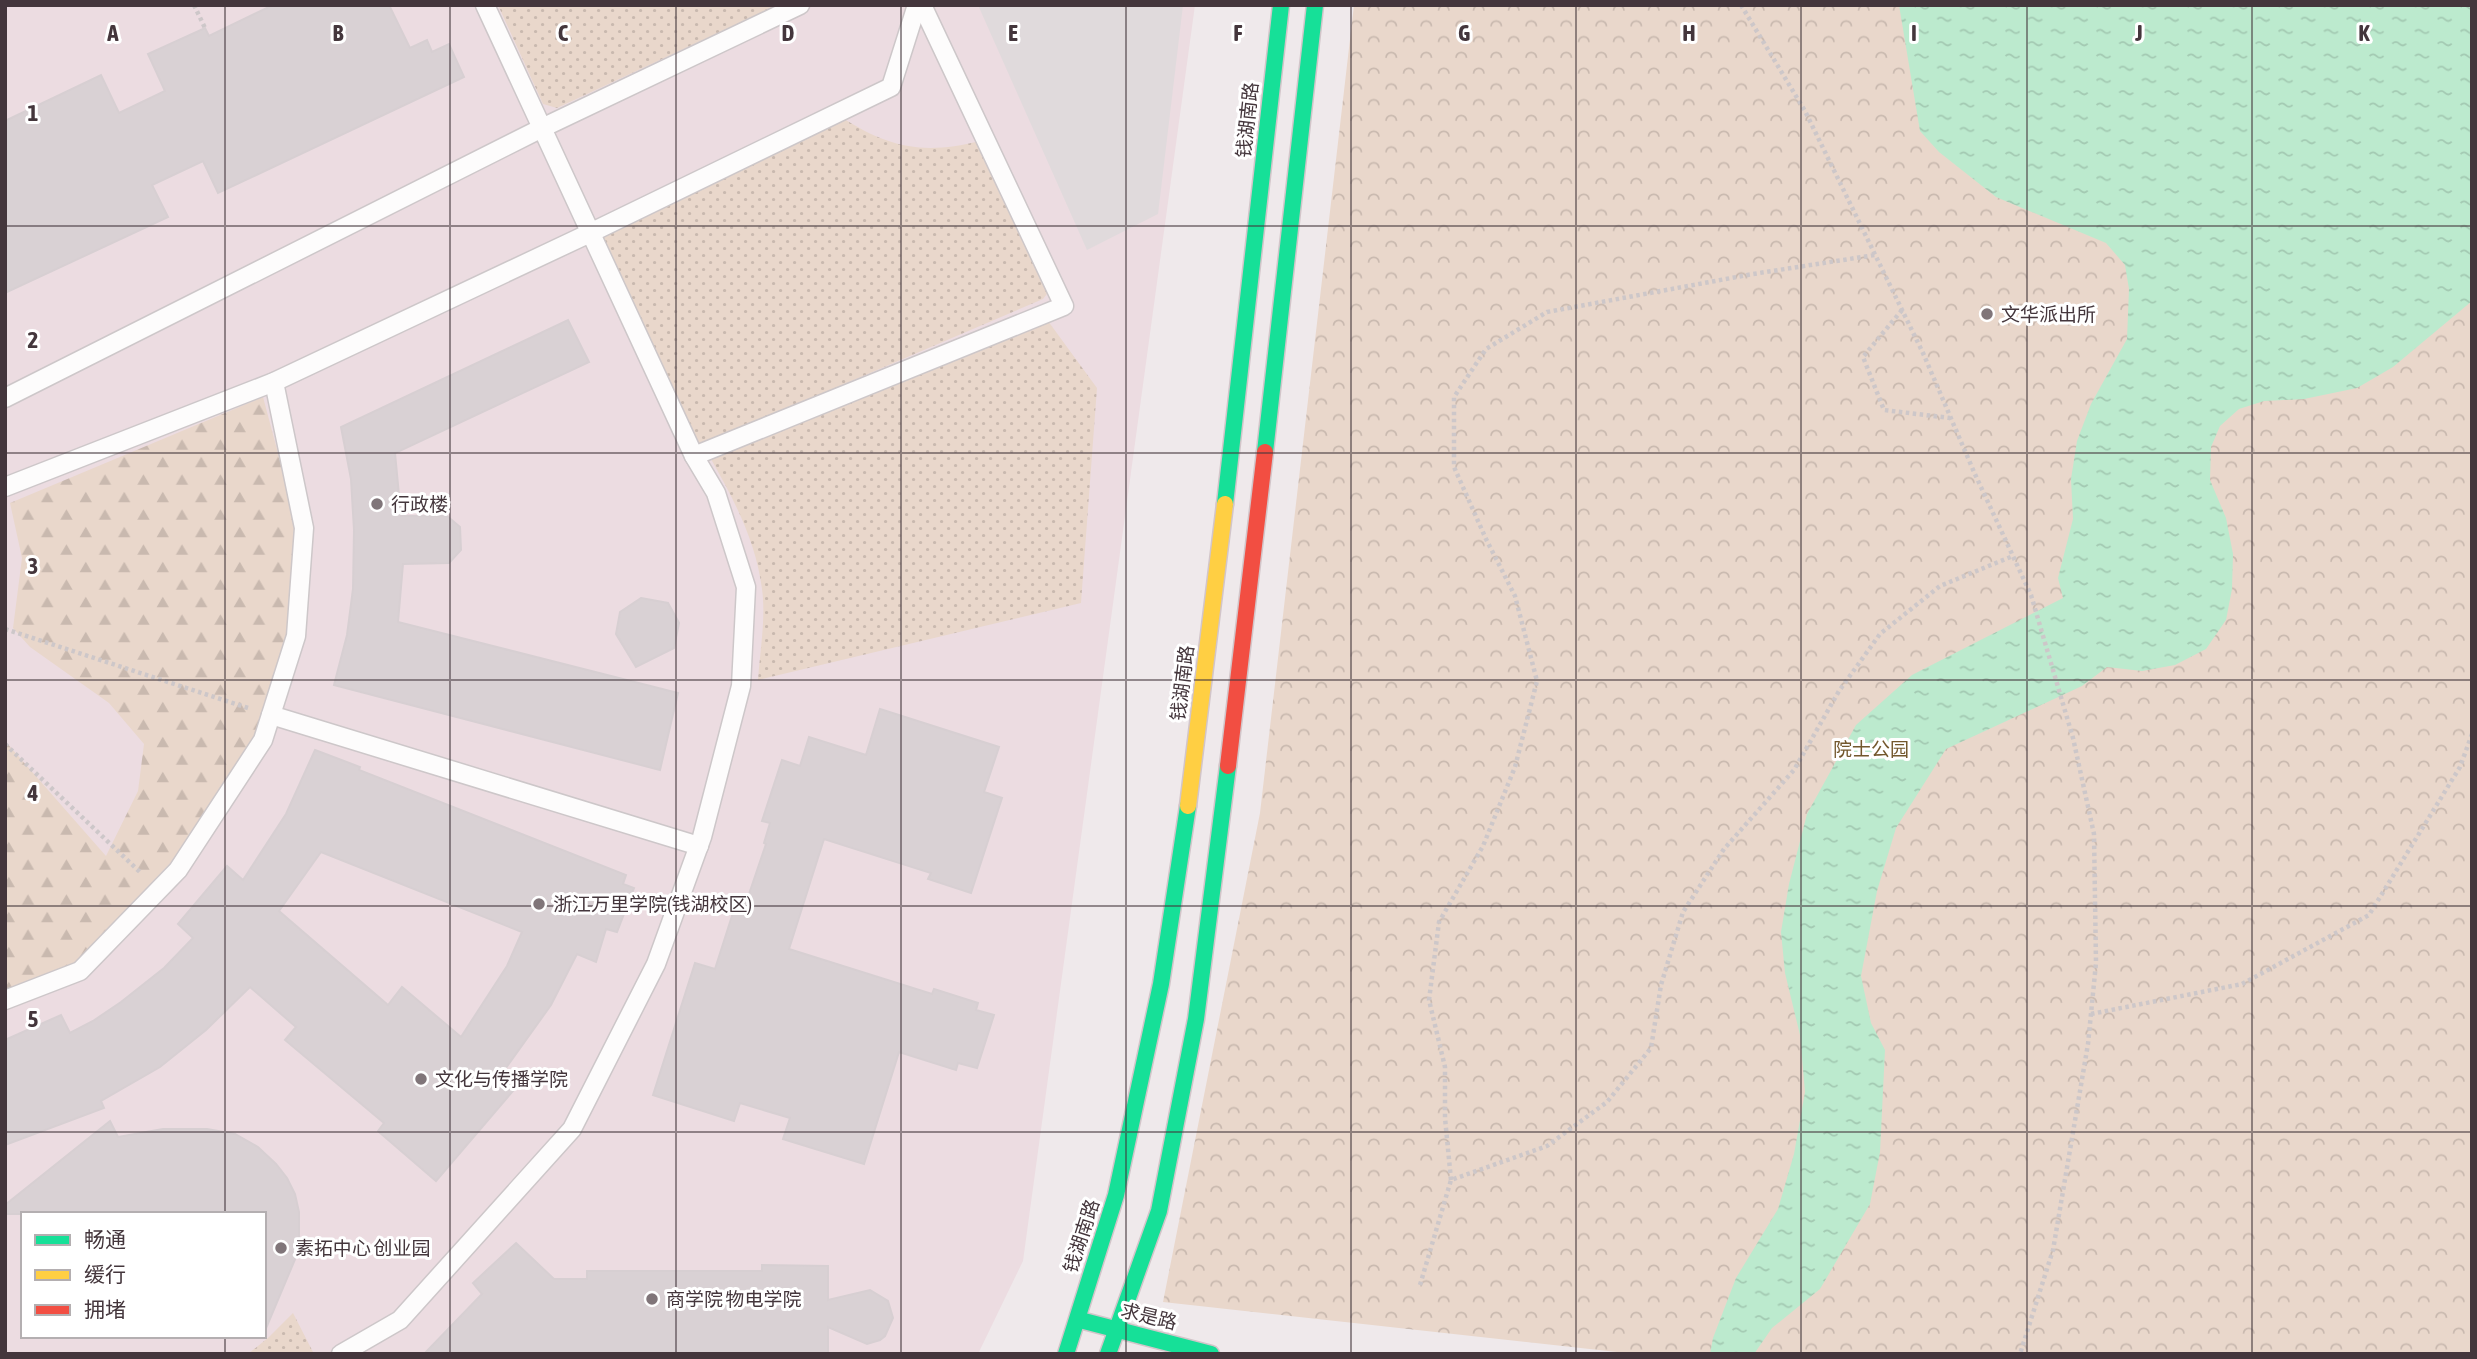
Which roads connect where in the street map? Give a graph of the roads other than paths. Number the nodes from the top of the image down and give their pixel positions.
1 (485, 5) edge
2 (800, 5) edge
3 (919, 5) edge
4 (1281, 5) edge
5 (1315, 5) edge
6 (541, 128) junction
7 (590, 233) junction
8 (274, 382) junction
9 (5, 398) edge
10 (694, 456) junction
11 (5, 487) edge
12 (271, 715) junction
13 (699, 846) junction
14 (5, 1000) edge
15 (1076, 1319) junction
16 (1117, 1330) junction
17 (341, 1354) edge
18 (1066, 1354) edge
19 (1108, 1354) edge
20 (1211, 1354) edge

1 - 6 lane
2 - 6 lane
3 - 7 lane
3 - 10 lane
4 - 15 main road, 钱湖南路
5 - 16 main road
6 - 7 lane
6 - 9 lane
7 - 8 lane
7 - 10 lane
8 - 11 lane
8 - 12 lane
10 - 13 lane
12 - 13 lane
12 - 14 lane
13 - 17 lane
15 - 16 main road, 求是路
15 - 18 main road, 钱湖南路
16 - 19 main road
16 - 20 main road, 求是路

